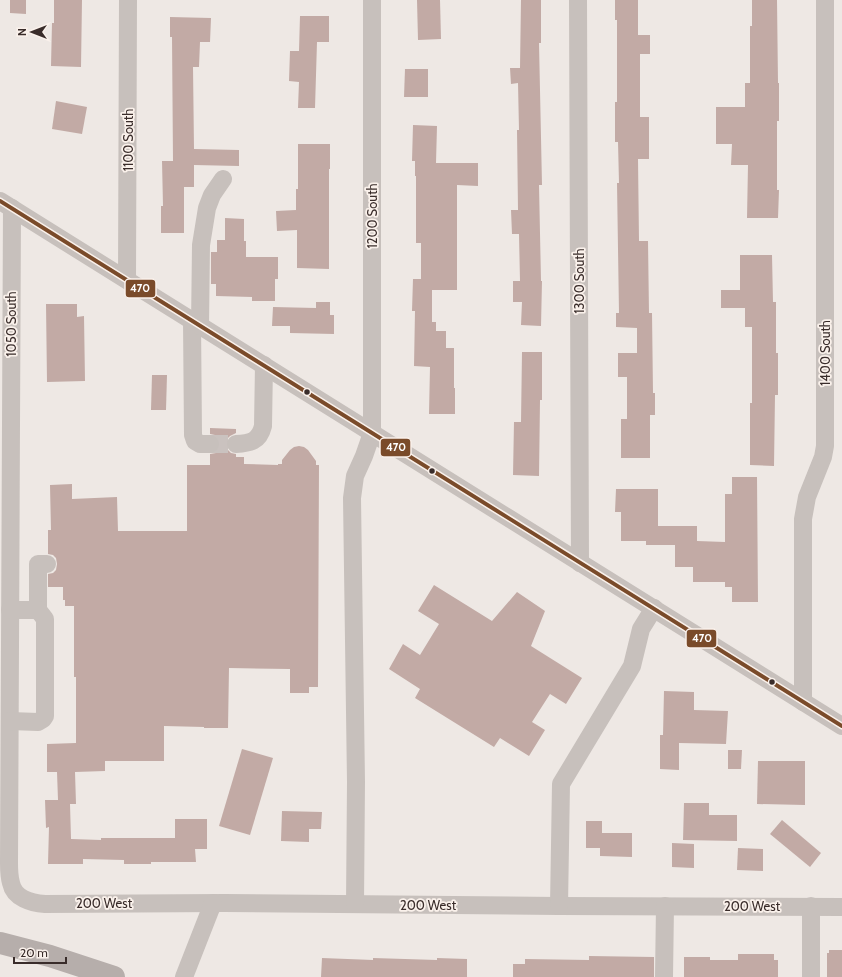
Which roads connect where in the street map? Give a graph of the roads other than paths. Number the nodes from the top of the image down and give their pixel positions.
1 (128, 0) edge
2 (372, 0) edge
3 (578, 0) edge
4 (825, 0) edge
5 (224, 179) dead end
6 (6, 205) edge
7 (127, 280) junction
8 (196, 323) junction
9 (264, 365) junction
10 (372, 433) junction
11 (210, 444) tunnel mouth
12 (236, 444) tunnel mouth
13 (580, 563) junction
14 (47, 564) dead end
15 (654, 608) junction
16 (10, 610) junction
17 (38, 610) junction
18 (803, 702) junction
19 (10, 721) junction
20 (842, 726) edge
21 (17, 893) joint
22 (213, 903) junction
23 (355, 904) junction
24 (559, 906) junction
25 (665, 906) junction
26 (811, 906) junction
27 (842, 907) edge
28 (0, 943) edge
29 (114, 977) edge
30 (184, 977) edge
31 (664, 977) edge
32 (811, 977) edge

1 - 7 street, 1100 South
2 - 10 street, 1200 South
3 - 13 street, 1300 South
4 - 18 street, 1400 South
5 - 8 street
6 - 7 street
6 - 16 street, 1050 South
7 - 8 street
8 - 9 street
8 - 11 street
9 - 10 street
9 - 12 street
10 - 13 street
10 - 23 street, 1200 South
13 - 15 street
14 - 17 street
15 - 18 street
15 - 24 street
16 - 17 street
16 - 19 street, 1050 South
17 - 19 street
18 - 20 street
19 - 21 street, 1050 South
21 - 22 street, 200 West
22 - 23 street, 200 West
22 - 30 street
23 - 24 street, 200 West
24 - 25 street, 200 West
25 - 26 street, 200 West
25 - 31 street
26 - 27 street, 200 West
26 - 32 street
28 - 29 main road

